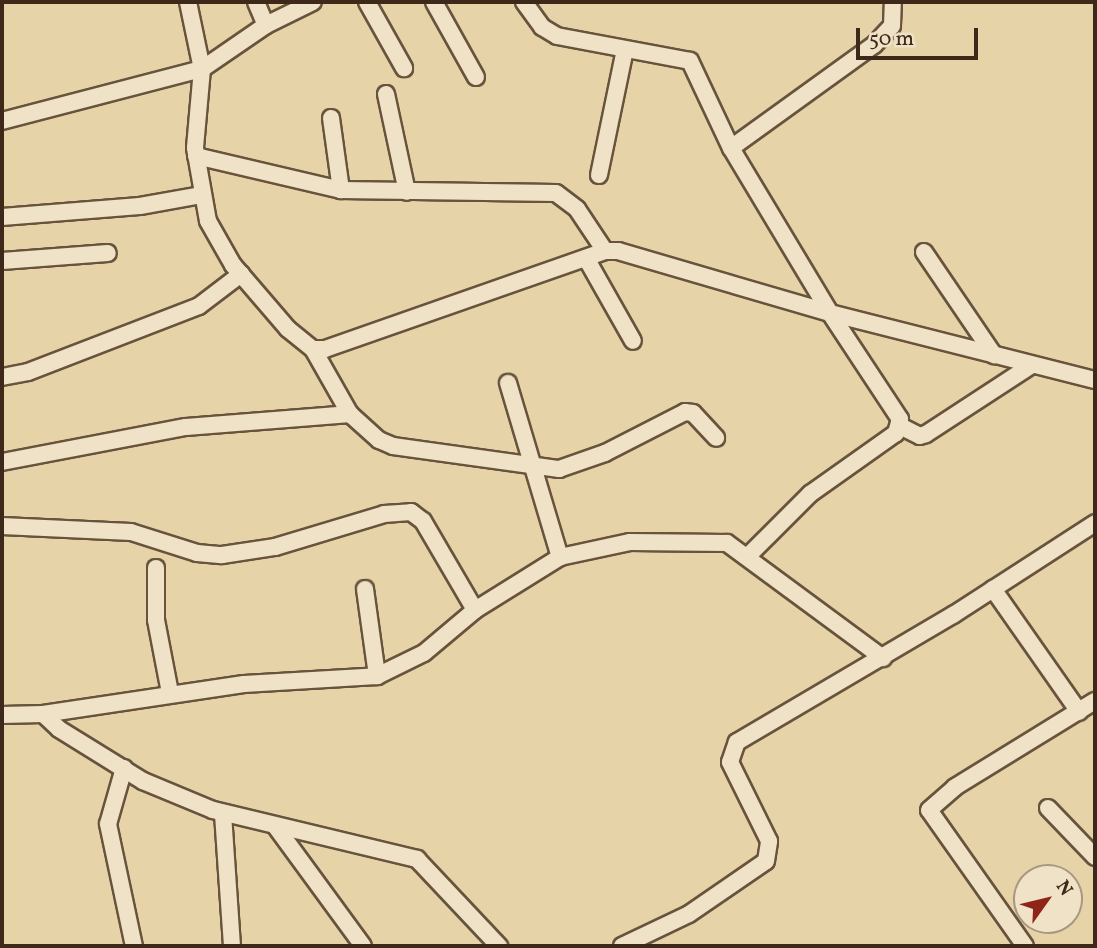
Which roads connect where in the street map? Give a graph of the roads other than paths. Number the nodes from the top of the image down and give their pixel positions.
1 (188, 2) edge
2 (256, 2) edge
3 (313, 2) edge
4 (367, 2) edge
5 (435, 2) edge
6 (524, 2) edge
7 (893, 2) edge
8 (266, 25) junction
9 (625, 50) junction
10 (404, 68) dead end
11 (202, 69) junction
12 (476, 77) dead end
13 (386, 94) dead end
14 (331, 118) dead end
15 (2, 121) edge
16 (731, 148) junction
17 (196, 156) junction
18 (599, 175) dead end
19 (341, 190) junction
20 (407, 192) junction
21 (202, 195) junction
22 (2, 217) edge
23 (605, 251) junction
24 (924, 252) dead end
25 (108, 253) dead end
26 (586, 258) junction
27 (2, 261) edge
28 (241, 274) junction
29 (830, 313) junction
30 (633, 341) dead end
31 (313, 349) junction
32 (994, 355) junction
33 (1032, 365) junction
34 (2, 377) edge
35 (1095, 380) edge
36 (508, 383) dead end
37 (350, 414) junction
38 (900, 426) junction
39 (716, 438) dead end
40 (2, 462) edge
41 (534, 467) junction
42 (1095, 523) edge
43 (2, 526) edge
44 (748, 556) junction
45 (560, 558) junction
46 (156, 568) dead end
47 (365, 589) dead end
48 (993, 589) junction
49 (475, 610) junction
50 (883, 658) junction
51 (377, 676) junction
52 (170, 693) junction
53 (1095, 701) edge
54 (1079, 712) junction
55 (43, 714) junction
56 (2, 715) edge
57 (124, 768) junction
58 (1048, 808) dead end
59 (223, 814) junction
60 (276, 827) junction
61 (1095, 857) edge
62 (134, 946) edge
63 (232, 946) edge
64 (363, 946) edge
65 (499, 946) edge
66 (622, 946) edge
67 (1025, 946) edge

1 - 11 street
2 - 8 street
3 - 8 street
4 - 10 street
5 - 12 street
6 - 9 street
7 - 16 street
8 - 11 street
9 - 16 street
9 - 18 street
11 - 15 street
11 - 17 street
13 - 20 street
14 - 19 street
16 - 29 street
17 - 19 street
17 - 21 street
19 - 20 street
20 - 23 street
21 - 22 street
21 - 28 street
23 - 26 street
23 - 29 street
24 - 32 street
25 - 27 street
26 - 30 street
26 - 31 street
28 - 31 street
28 - 34 street
29 - 32 street
29 - 38 street
31 - 37 street
32 - 33 street
33 - 35 street
33 - 38 street
36 - 41 street
37 - 40 street
37 - 41 street
38 - 44 street
39 - 41 street
41 - 45 street
42 - 48 street
43 - 49 street
44 - 45 street
44 - 50 street
45 - 49 street
46 - 52 street
47 - 51 street
48 - 50 street
48 - 54 street
49 - 51 street
50 - 66 street
51 - 52 street
52 - 55 street
53 - 54 street
54 - 67 street
55 - 56 street
55 - 57 street
57 - 59 street
57 - 62 street
58 - 61 street
59 - 60 street
59 - 63 street
60 - 64 street
60 - 65 street

